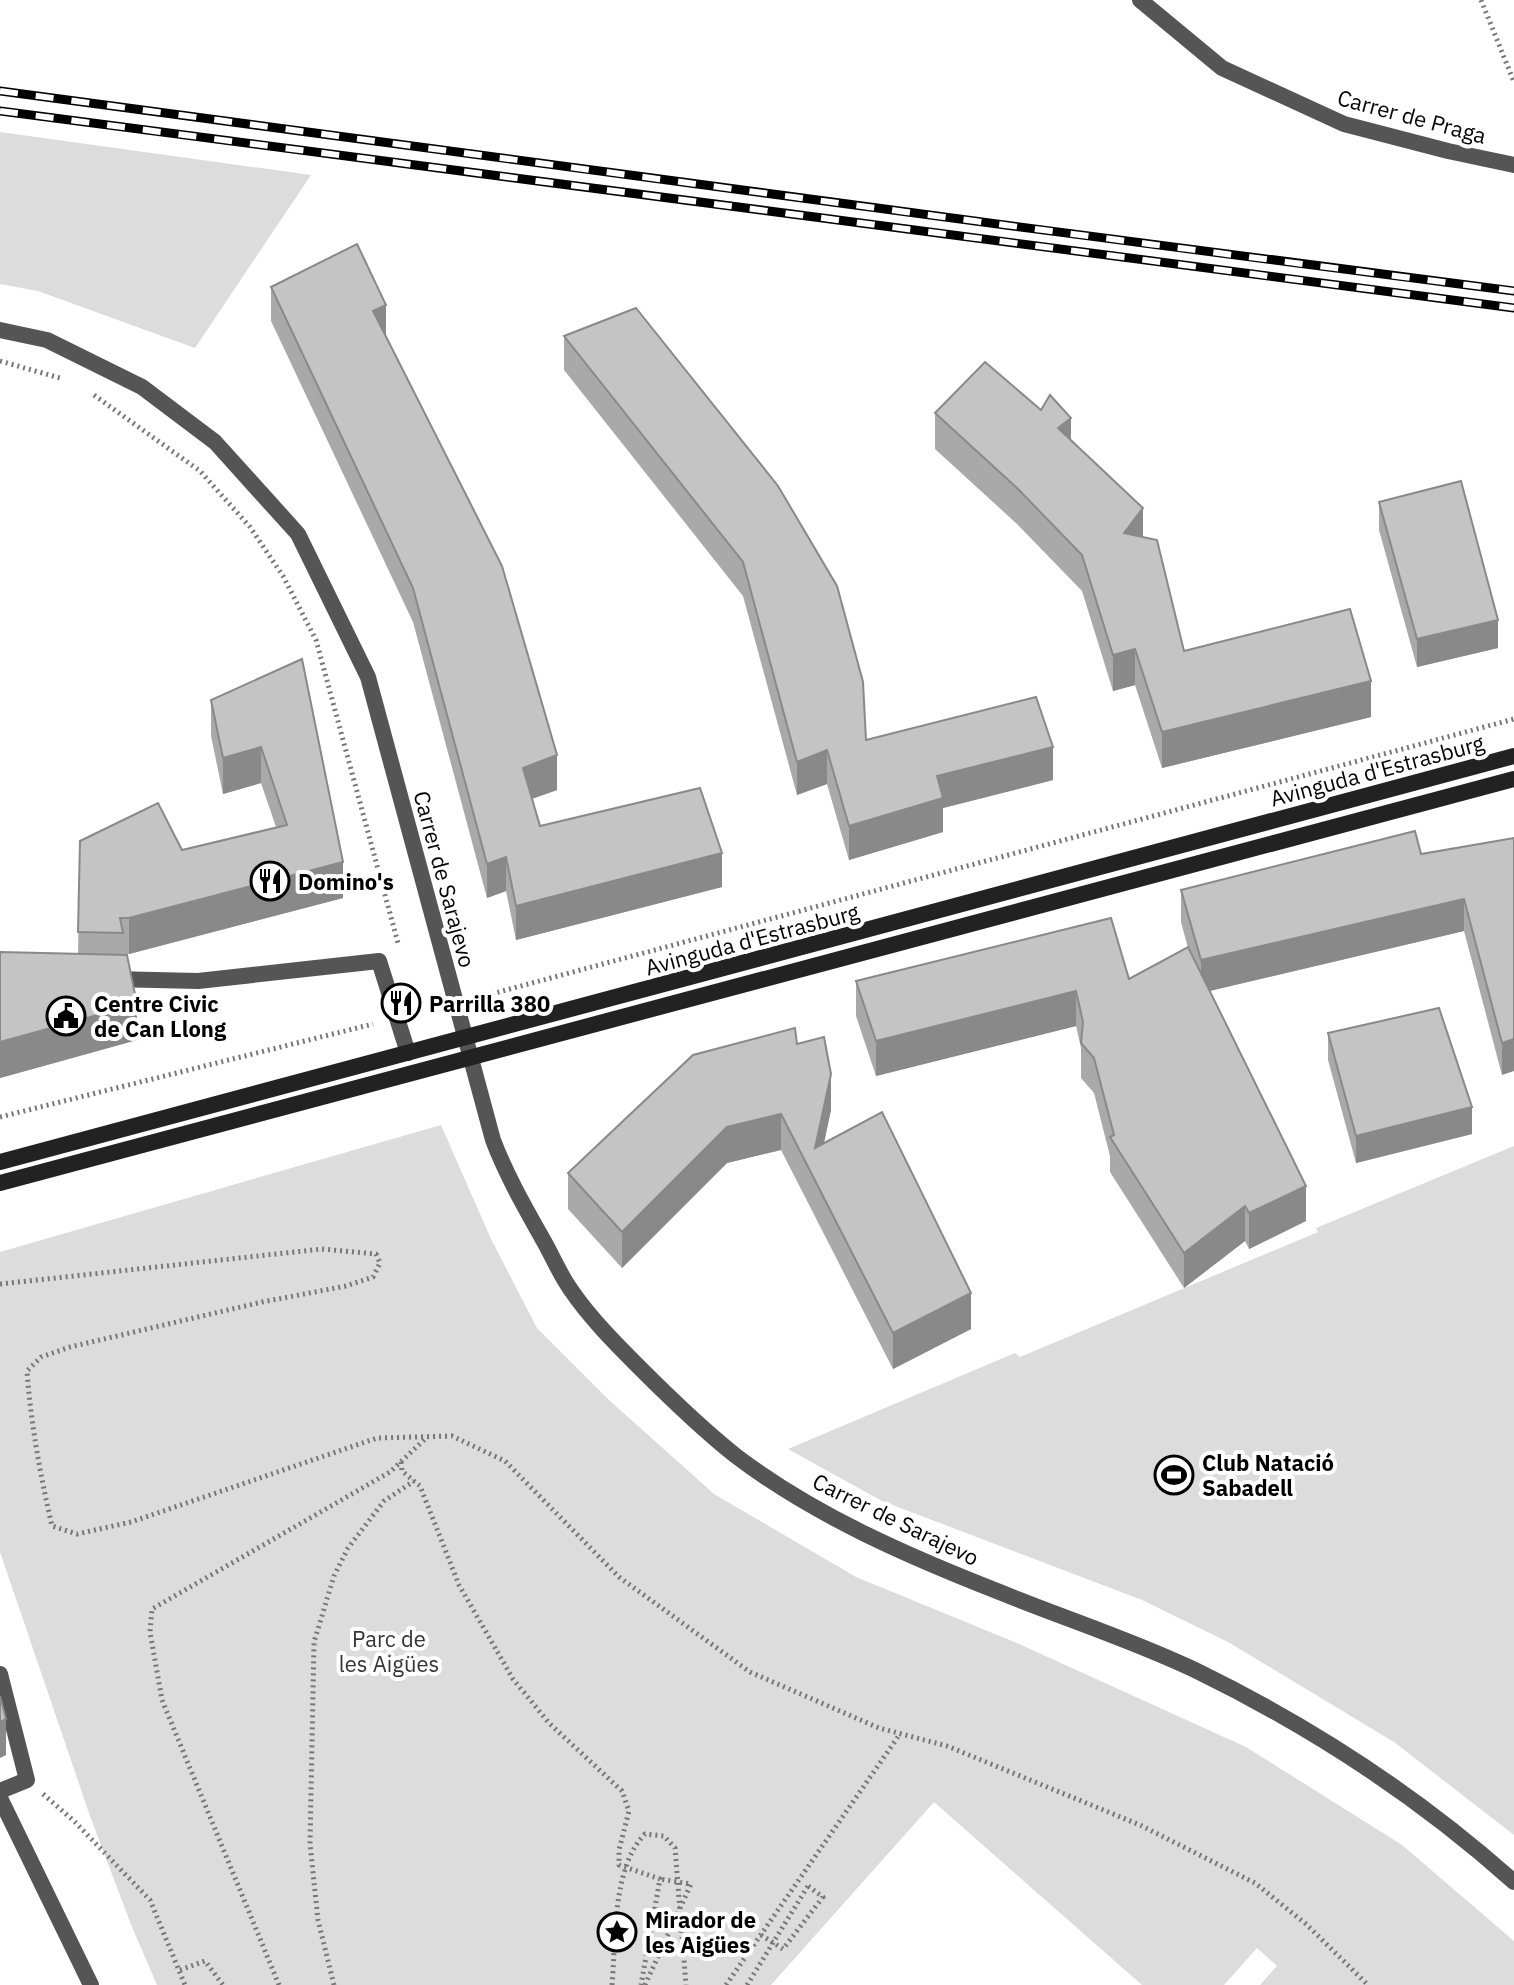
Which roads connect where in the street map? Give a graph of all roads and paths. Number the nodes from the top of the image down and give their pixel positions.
1 (1140, 0) edge
2 (1481, 0) edge
3 (1514, 82) edge
4 (1514, 165) edge
5 (0, 330) edge
6 (0, 361) edge
7 (69, 382) dead end
8 (90, 392) dead end
9 (1514, 719) edge
10 (1514, 756) edge
11 (1514, 779) edge
12 (401, 953) dead end
13 (99, 979) edge
14 (455, 1003) junction
15 (397, 1018) junction
16 (464, 1038) junction
17 (408, 1053) junction
18 (469, 1057) junction
19 (0, 1117) edge
20 (0, 1162) edge
21 (0, 1183) edge
22 (0, 1284) edge
23 (427, 1437) junction
24 (401, 1462) junction
25 (414, 1481) junction
26 (0, 1674) edge
27 (900, 1734) junction
28 (27, 1780) junction
29 (0, 1791) edge
30 (0, 1798) edge
31 (660, 1879) junction
32 (1514, 1882) edge
33 (761, 1935) junction
34 (180, 1970) junction
35 (91, 1985) edge
36 (185, 1985) edge
37 (223, 1985) edge
38 (279, 1985) edge
39 (334, 1985) edge
40 (612, 1985) edge
41 (643, 1985) edge
42 (686, 1985) edge
43 (726, 1985) edge
44 (747, 1985) edge
45 (1368, 1985) edge

1 - 4 street, Carrer de Praga
2 - 3 path
5 - 14 street, Carrer de Sarajevo
6 - 7 path
8 - 12 path
9 - 14 path
10 - 16 main road, Avinguda d'Estrasburg
11 - 18 main road, Avinguda d'Estrasburg
13 - 15 street
14 - 16 street, Carrer de Sarajevo
15 - 17 street
15 - 19 path
16 - 17 main road, Avinguda d'Estrasburg
16 - 18 street, Carrer de Sarajevo
17 - 20 main road, Avinguda d'Estrasburg
18 - 21 main road, Avinguda d'Estrasburg
18 - 32 street, Carrer de Sarajevo
22 - 23 path
23 - 24 path
23 - 27 path
24 - 25 path
24 - 38 path
25 - 31 path
25 - 39 path
26 - 28 street
27 - 33 path
27 - 45 path
28 - 29 street
28 - 34 path
30 - 35 street
31 - 41 path
31 - 41 path, bridge
33 - 43 path
33 - 44 path, bridge
34 - 36 path
34 - 37 path
40 - 42 path, bridge

